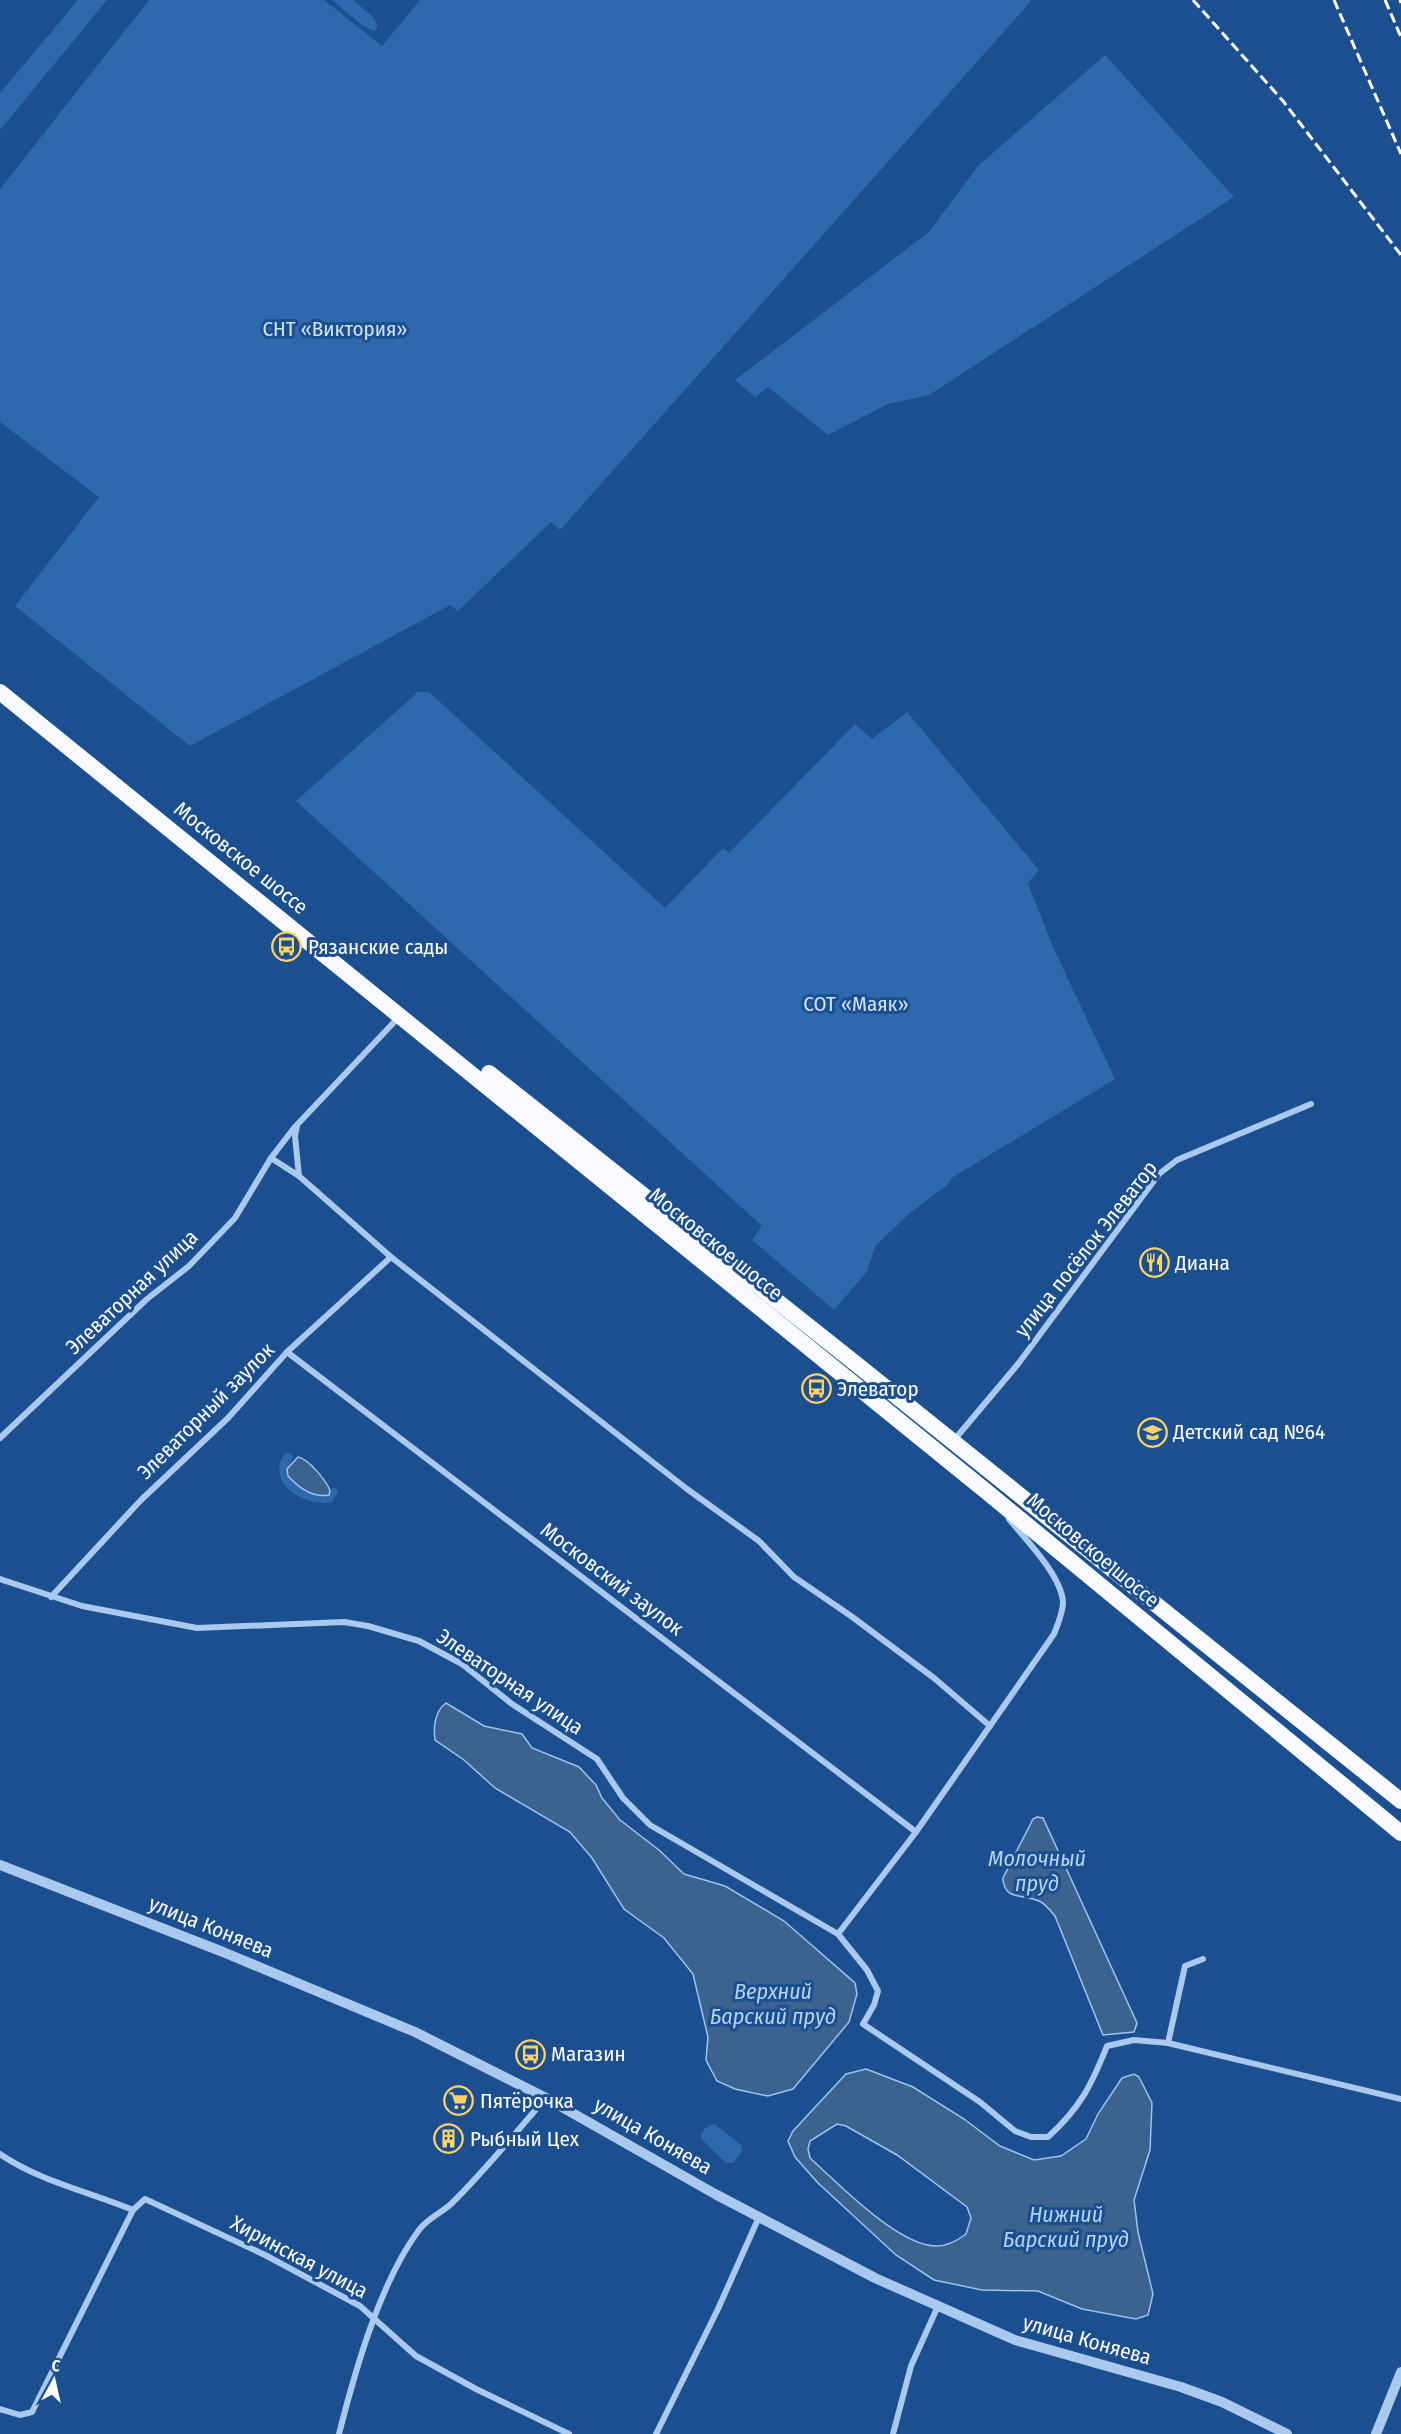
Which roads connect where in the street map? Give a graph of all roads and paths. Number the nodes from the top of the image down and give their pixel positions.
1 (0, 679) edge
2 (0, 692) edge
3 (400, 1016) junction
4 (1311, 1104) dead end
5 (297, 1124) junction
6 (271, 1158) junction
7 (299, 1176) junction
8 (391, 1257) junction
9 (288, 1352) junction
10 (0, 1438) edge
11 (952, 1442) junction
12 (987, 1492) junction
13 (0, 1579) edge
14 (51, 1596) junction
15 (990, 1726) junction
16 (1401, 1801) edge
17 (916, 1832) junction
18 (1401, 1833) edge
19 (0, 1865) edge
20 (838, 1934) junction
21 (1203, 1959) dead end
22 (1168, 2043) junction
23 (546, 2098) junction
24 (1401, 2099) edge
25 (0, 2154) edge
26 (133, 2210) junction
27 (759, 2217) junction
28 (938, 2306) junction
29 (375, 2319) junction
30 (1401, 2372) edge
31 (0, 2409) edge
32 (339, 2434) edge
33 (569, 2434) edge
34 (656, 2434) edge
35 (893, 2434) edge
36 (1287, 2434) edge
37 (1376, 2434) edge

1 - 11 highway, Московское шоссе
2 - 3 highway, Московское шоссе
3 - 5 street, Элеваторная улица
3 - 12 highway, Московское шоссе
4 - 11 street, улица посёлок Элеватор
5 - 6 street, Элеваторная улица
5 - 7 street
6 - 7 street
6 - 10 street, Элеваторная улица
7 - 8 street
8 - 9 street, Элеваторный заулок
8 - 15 street
9 - 14 street, Элеваторный заулок
9 - 17 street, Московский заулок
11 - 16 highway, Московское шоссе
12 - 15 street
12 - 18 highway, Московское шоссе
13 - 14 street, Элеваторная улица
14 - 20 street, Элеваторная улица
15 - 17 street
17 - 20 street
19 - 23 street, улица Коняева
20 - 22 street
21 - 22 street
22 - 24 street
23 - 27 street, улица Коняева
23 - 29 street
25 - 26 street
26 - 29 street, Хиринская улица
26 - 31 street
27 - 28 street, улица Коняева
27 - 34 street
28 - 35 street
28 - 36 street, улица Коняева
29 - 32 street
29 - 33 street, Хиринская улица
30 - 37 street

